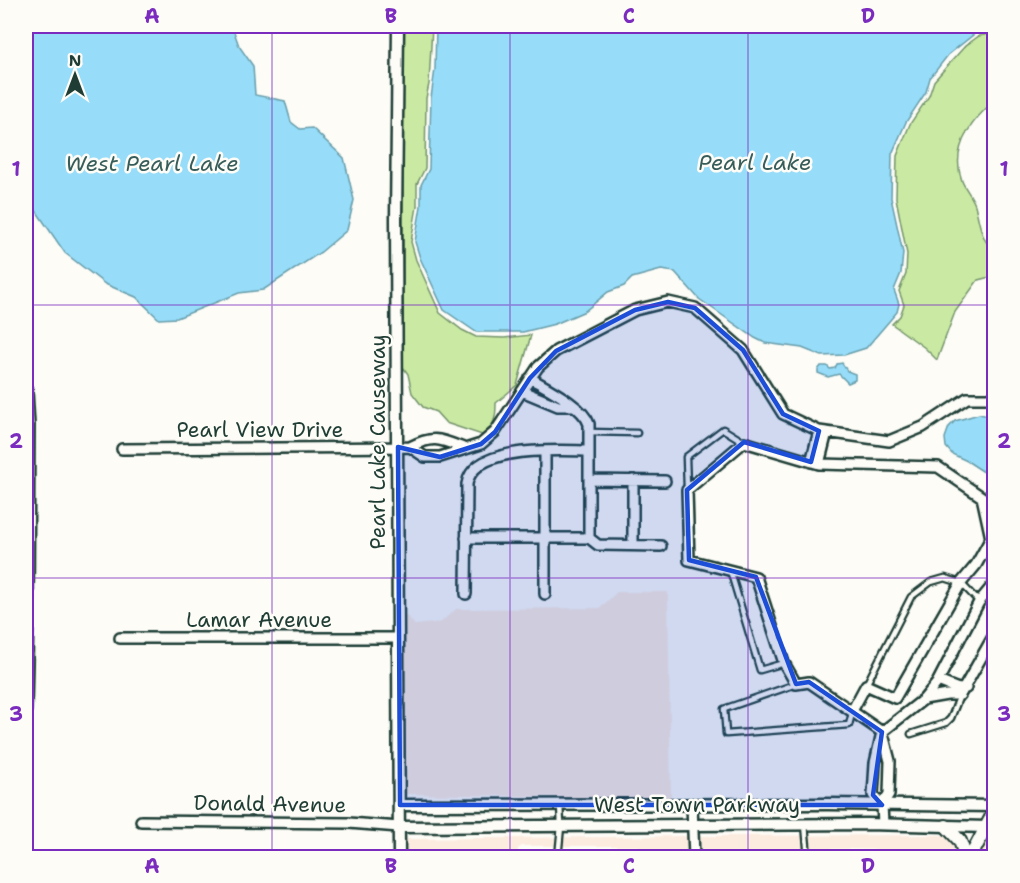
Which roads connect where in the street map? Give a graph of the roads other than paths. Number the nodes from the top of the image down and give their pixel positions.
1 (398, 26) edge
2 (530, 378) junction
3 (26, 388) edge
4 (522, 391) junction
5 (994, 398) edge
6 (572, 406) junction
7 (823, 431) junction
8 (590, 432) junction
9 (638, 433) dead end
10 (744, 442) junction
11 (404, 447) junction
12 (464, 448) junction
13 (122, 449) dead end
14 (545, 451) junction
15 (589, 451) junction
16 (815, 463) junction
17 (589, 480) junction
18 (633, 480) junction
19 (665, 481) dead end
20 (687, 490) junction
21 (466, 538) junction
22 (545, 538) junction
23 (589, 538) junction
24 (633, 545) junction
25 (661, 546) dead end
26 (730, 570) junction
27 (961, 584) junction
28 (994, 584) edge
29 (466, 594) dead end
30 (545, 594) dead end
31 (980, 602) junction
32 (994, 635) edge
33 (120, 638) dead end
34 (398, 638) junction
35 (784, 663) junction
36 (938, 681) junction
37 (796, 684) junction
38 (866, 685) junction
39 (963, 691) junction
40 (924, 699) junction
41 (26, 710) edge
42 (852, 711) junction
43 (882, 732) junction
44 (911, 734) dead end
45 (560, 804) junction
46 (400, 805) junction
47 (692, 805) junction
48 (882, 805) junction
49 (994, 806) edge
50 (994, 812) edge
51 (141, 821) dead end
52 (805, 824) junction
53 (883, 824) junction
54 (693, 825) junction
55 (561, 826) junction
56 (946, 826) junction
57 (399, 827) junction
58 (991, 827) edge
59 (399, 858) edge
60 (558, 858) edge
61 (694, 858) edge
62 (808, 858) edge
63 (968, 858) edge

1 - 11 street, Pearl Lake Causeway
2 - 4 street
2 - 6 street
2 - 7 street
3 - 41 street
4 - 6 street
4 - 12 street
5 - 7 street
6 - 8 street
7 - 16 street
8 - 9 lane
8 - 15 street
10 - 16 street
10 - 20 street
10 - 20 lane
11 - 12 street
11 - 12 street
11 - 13 street, Pearl View Drive
11 - 34 street, Pearl Lake Causeway
14 - 15 street
14 - 21 street
14 - 22 street
15 - 17 street
16 - 27 street
17 - 18 street
17 - 23 street
18 - 19 street
18 - 24 street
20 - 26 street
21 - 22 street
21 - 29 street
22 - 23 street
22 - 30 street
23 - 24 street
24 - 25 street
26 - 35 street
26 - 35 lane
27 - 31 lane
27 - 38 lane
27 - 38 street
28 - 31 street
31 - 36 street
32 - 39 street
33 - 34 street, Lamar Avenue
34 - 46 street, Pearl Lake Causeway
35 - 37 street
36 - 39 street
36 - 40 street
37 - 42 street
37 - 42 lane
38 - 42 street
39 - 40 street
39 - 44 lane
40 - 43 street
42 - 43 street
43 - 48 street
43 - 48 street
45 - 46 street, West Town Parkway
45 - 47 street, West Town Parkway
45 - 55 lane
46 - 57 street, Pearl Lake Causeway
47 - 48 street, West Town Parkway
47 - 54 street
48 - 49 street, West Town Parkway
48 - 53 street
50 - 58 main road
51 - 57 street, Donald Avenue
52 - 53 street, West Town Parkway
52 - 54 street, West Town Parkway
52 - 62 lane
53 - 56 street, West Town Parkway
54 - 55 street, West Town Parkway
54 - 61 street
55 - 57 street, West Town Parkway
55 - 60 lane
56 - 58 street, West Town Parkway
56 - 63 main road
57 - 59 street, Pearl Lake Causeway
58 - 63 main road

